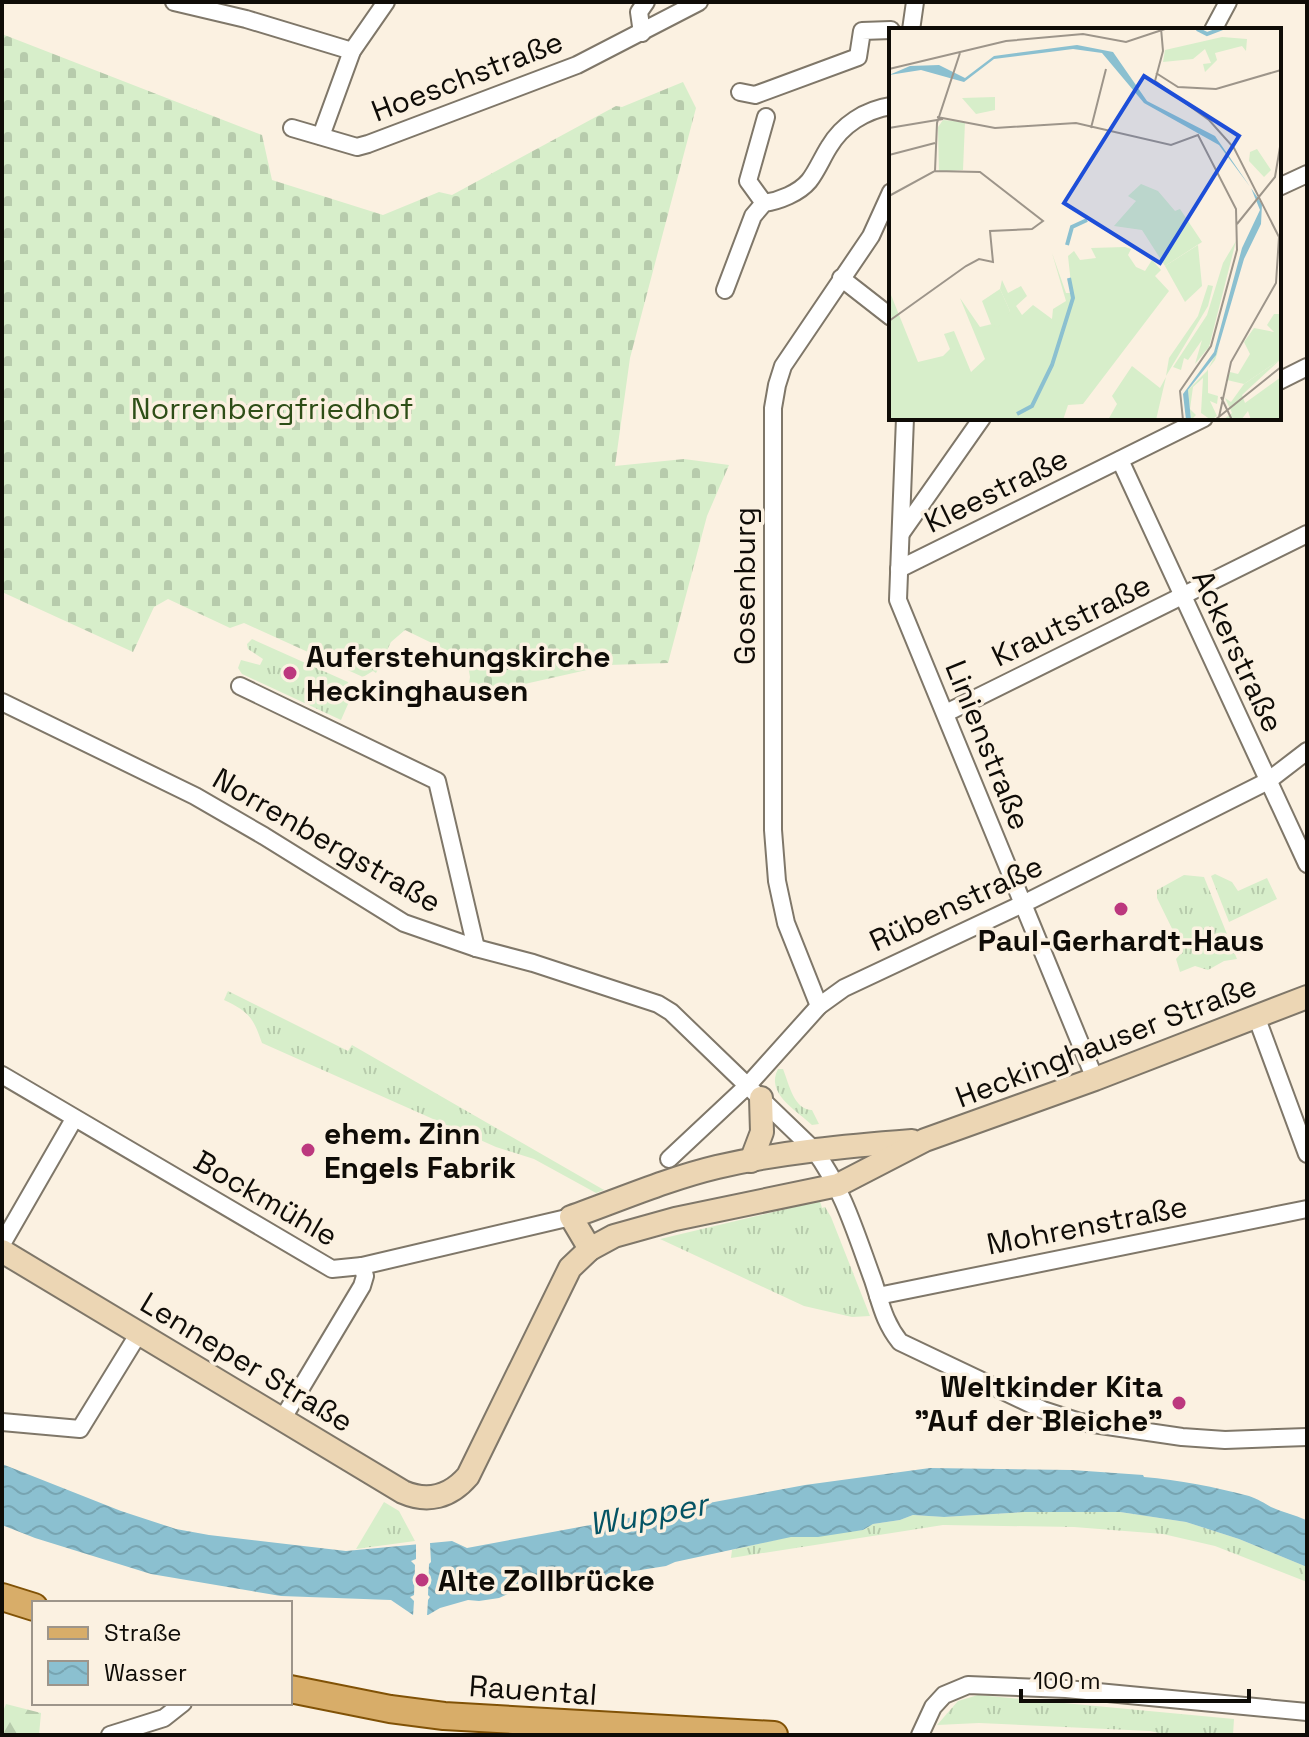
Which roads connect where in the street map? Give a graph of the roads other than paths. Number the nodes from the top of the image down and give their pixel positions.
1 (174, 2) edge
2 (386, 2) edge
3 (646, 2) edge
4 (699, 2) edge
5 (915, 2) edge
6 (1228, 2) edge
7 (911, 28) edge
8 (1214, 28) edge
9 (889, 30) edge
10 (642, 33) junction
11 (352, 51) junction
12 (740, 92) dead end
13 (889, 106) edge
14 (766, 117) dead end
15 (292, 128) dead end
16 (321, 136) junction
17 (1307, 174) edge
18 (1281, 186) edge
19 (889, 196) edge
20 (764, 203) junction
21 (841, 278) junction
22 (725, 290) dead end
23 (889, 315) edge
24 (1307, 367) edge
25 (1281, 380) edge
26 (905, 420) edge
27 (981, 420) edge
28 (1200, 420) edge
29 (1120, 460) junction
30 (902, 532) junction
31 (1307, 534) edge
32 (899, 569) junction
33 (1181, 596) junction
34 (240, 686) dead end
35 (2, 702) edge
36 (946, 713) junction
37 (1307, 751) edge
38 (1268, 781) junction
39 (1307, 864) edge
40 (1022, 904) junction
41 (476, 948) junction
42 (1307, 997) edge
43 (819, 1006) junction
44 (1256, 1016) junction
45 (2, 1075) edge
46 (1095, 1079) junction
47 (755, 1091) junction
48 (74, 1119) junction
49 (925, 1140) junction
50 (814, 1150) junction
51 (1307, 1154) edge
52 (669, 1159) dead end
53 (751, 1161) junction
54 (838, 1185) junction
55 (1307, 1209) edge
56 (571, 1217) junction
57 (2, 1244) edge
58 (590, 1249) junction
59 (2, 1251) edge
60 (362, 1266) junction
61 (878, 1296) junction
62 (139, 1333) junction
63 (283, 1418) junction
64 (2, 1422) edge
65 (1307, 1437) edge
66 (463, 1482) joint
67 (2, 1597) edge
68 (32, 1606) edge
69 (292, 1689) edge
70 (180, 1705) edge
71 (1307, 1712) edge
72 (110, 1735) edge
73 (774, 1735) edge
74 (920, 1735) edge

1 - 11 street
2 - 11 street
3 - 10 street
4 - 10 street, Hoeschstraße
5 - 7 street
6 - 8 street
9 - 12 street
10 - 16 street, Hoeschstraße
11 - 16 street
13 - 20 street
14 - 20 street
15 - 16 street, Hoeschstraße
17 - 18 street
19 - 21 street, Gosenburg
20 - 22 street
21 - 23 street
21 - 43 street, Gosenburg
24 - 25 street
26 - 30 street, Linienstraße
27 - 30 street
28 - 29 street, Kleestraße
29 - 32 street, Kleestraße
29 - 33 street, Ackerstraße
30 - 32 street, Linienstraße
31 - 33 street, Krautstraße
32 - 36 street, Linienstraße
33 - 36 street, Krautstraße
33 - 38 street, Ackerstraße
34 - 41 street
35 - 41 street, Norrenbergstraße
36 - 40 street, Linienstraße
37 - 38 street, Rübenstraße
38 - 39 street, Ackerstraße
38 - 40 street, Rübenstraße
40 - 43 street, Rübenstraße
40 - 46 street, Linienstraße
41 - 47 street, Norrenbergstraße
42 - 44 main road, Heckinghauser Straße
43 - 47 street, Rübenstraße
44 - 46 main road, Heckinghauser Straße
44 - 51 street
45 - 48 street, Bockmühle
46 - 49 main road, Heckinghauser Straße
47 - 50 street, Norrenbergstraße
47 - 52 street, Rübenstraße
47 - 53 main road
48 - 57 street
48 - 60 street, Bockmühle
49 - 50 main road, Heckinghauser Straße
49 - 54 main road, Heckinghauser Straße
50 - 53 main road, Heckinghauser Straße
50 - 54 street, Norrenbergstraße
53 - 56 main road, Heckinghauser Straße
54 - 58 main road, Heckinghauser Straße
54 - 61 street, Norrenbergstraße
55 - 61 street, Mohrenstraße
56 - 58 main road
56 - 60 street, Bockmühle
58 - 66 main road, Heckinghauser Straße
59 - 62 main road, Lenneper Straße
60 - 63 street
61 - 65 street, Norrenbergstraße
62 - 63 main road, Lenneper Straße
62 - 64 street
63 - 66 main road, Lenneper Straße
67 - 68 main road
69 - 73 main road, Rauental
70 - 72 street
71 - 74 street

